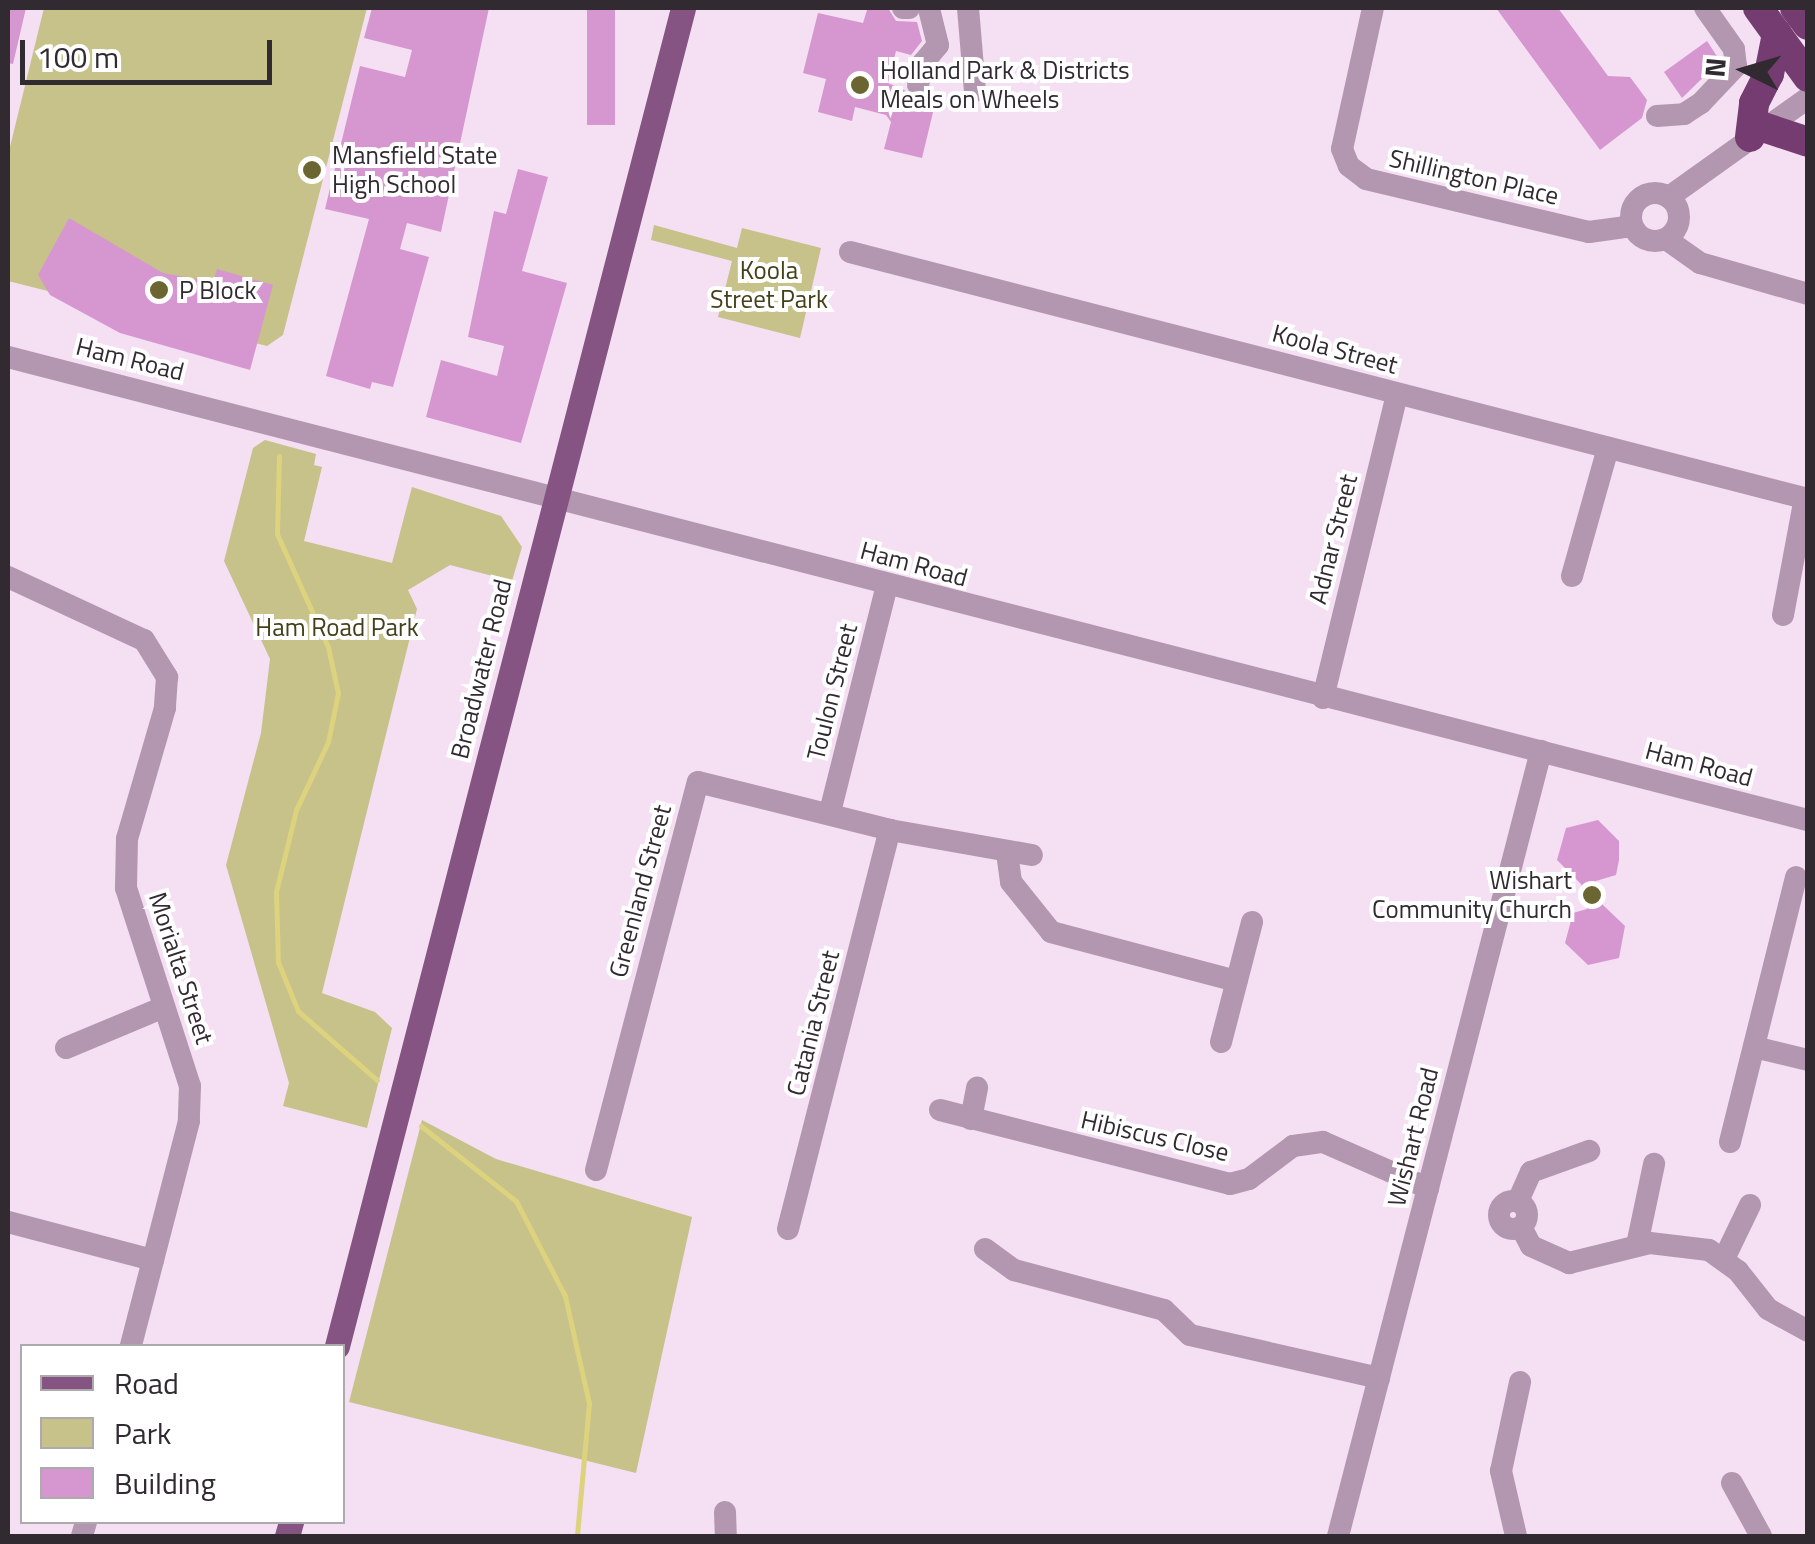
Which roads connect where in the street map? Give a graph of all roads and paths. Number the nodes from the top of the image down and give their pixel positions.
1 (683, 8) edge
2 (929, 8) edge
3 (968, 8) edge
4 (1373, 8) edge
5 (1705, 8) edge
6 (1758, 8) edge
7 (1794, 8) edge
8 (1808, 25) edge
9 (1778, 34) junction
10 (1808, 77) edge
11 (918, 85) dead end
12 (976, 91) dead end
13 (1808, 98) edge
14 (1656, 116) dead end
15 (1757, 132) junction
16 (1808, 142) edge
17 (1668, 197) junction
18 (1632, 226) junction
19 (1666, 238) junction
20 (850, 252) dead end
21 (1808, 294) edge
22 (8, 356) edge
23 (1397, 394) junction
24 (1608, 448) junction
25 (556, 496) junction
26 (1806, 499) edge
27 (1572, 576) dead end
28 (8, 577) edge
29 (887, 585) junction
30 (1783, 616) dead end
31 (1323, 698) junction
32 (1541, 751) junction
33 (830, 812) junction
34 (1808, 820) edge
35 (890, 830) junction
36 (1006, 853) junction
37 (1032, 856) dead end
38 (1796, 877) dead end
39 (1252, 922) dead end
40 (1237, 981) junction
41 (164, 1007) junction
42 (1221, 1042) dead end
43 (1754, 1047) junction
44 (66, 1048) dead end
45 (1808, 1060) edge
46 (977, 1088) dead end
47 (940, 1110) dead end
48 (971, 1118) junction
49 (1730, 1142) dead end
50 (1589, 1151) dead end
51 (1654, 1164) dead end
52 (596, 1170) dead end
53 (1428, 1188) junction
54 (1750, 1206) dead end
55 (8, 1222) edge
56 (788, 1229) dead end
57 (1637, 1245) junction
58 (986, 1248) dead end
59 (1724, 1259) junction
60 (153, 1260) junction
61 (1808, 1331) edge
62 (132, 1344) edge
63 (338, 1344) edge
64 (1379, 1378) junction
65 (1520, 1382) dead end
66 (1732, 1483) dead end
67 (725, 1512) dead end
68 (726, 1536) edge
69 (1338, 1536) edge
70 (1516, 1536) edge
71 (1760, 1536) edge

1 - 25 main road, Broadwater Road
2 - 11 street
3 - 12 street
4 - 18 street, Shillington Place
5 - 14 street
6 - 9 highway
7 - 8 highway
9 - 10 highway
9 - 15 highway
13 - 15 street
15 - 16 highway
15 - 17 street
17 - 18 street
17 - 19 street
18 - 19 street
19 - 21 street
20 - 23 street, Koola Street
22 - 25 street, Ham Road
23 - 24 street, Koola Street
23 - 31 street, Adnar Street
24 - 26 street, Koola Street
24 - 27 street
25 - 29 street, Ham Road
25 - 63 main road, Broadwater Road
26 - 30 street
28 - 41 street, Morialta Street
29 - 31 street, Ham Road
29 - 33 street, Toulon Street
31 - 32 street, Ham Road
32 - 34 street, Ham Road
32 - 53 street, Wishart Road
33 - 35 street, Greenland Street
33 - 52 street, Greenland Street
35 - 36 street, Greenland Street
35 - 56 street, Catania Street
36 - 37 street, Greenland Street
36 - 40 street
38 - 43 street
39 - 40 street
40 - 42 street
41 - 44 street
41 - 60 street, Morialta Street
43 - 45 street
43 - 49 street
46 - 48 street
47 - 48 street, Hibiscus Close
48 - 53 street, Hibiscus Close
50 - 57 street
51 - 57 street
53 - 64 street, Wishart Road
54 - 59 street
55 - 60 street
57 - 59 street
58 - 64 street
59 - 61 street
60 - 62 street, Morialta Street
64 - 69 street, Wishart Road
65 - 70 street
66 - 71 street
67 - 68 street

